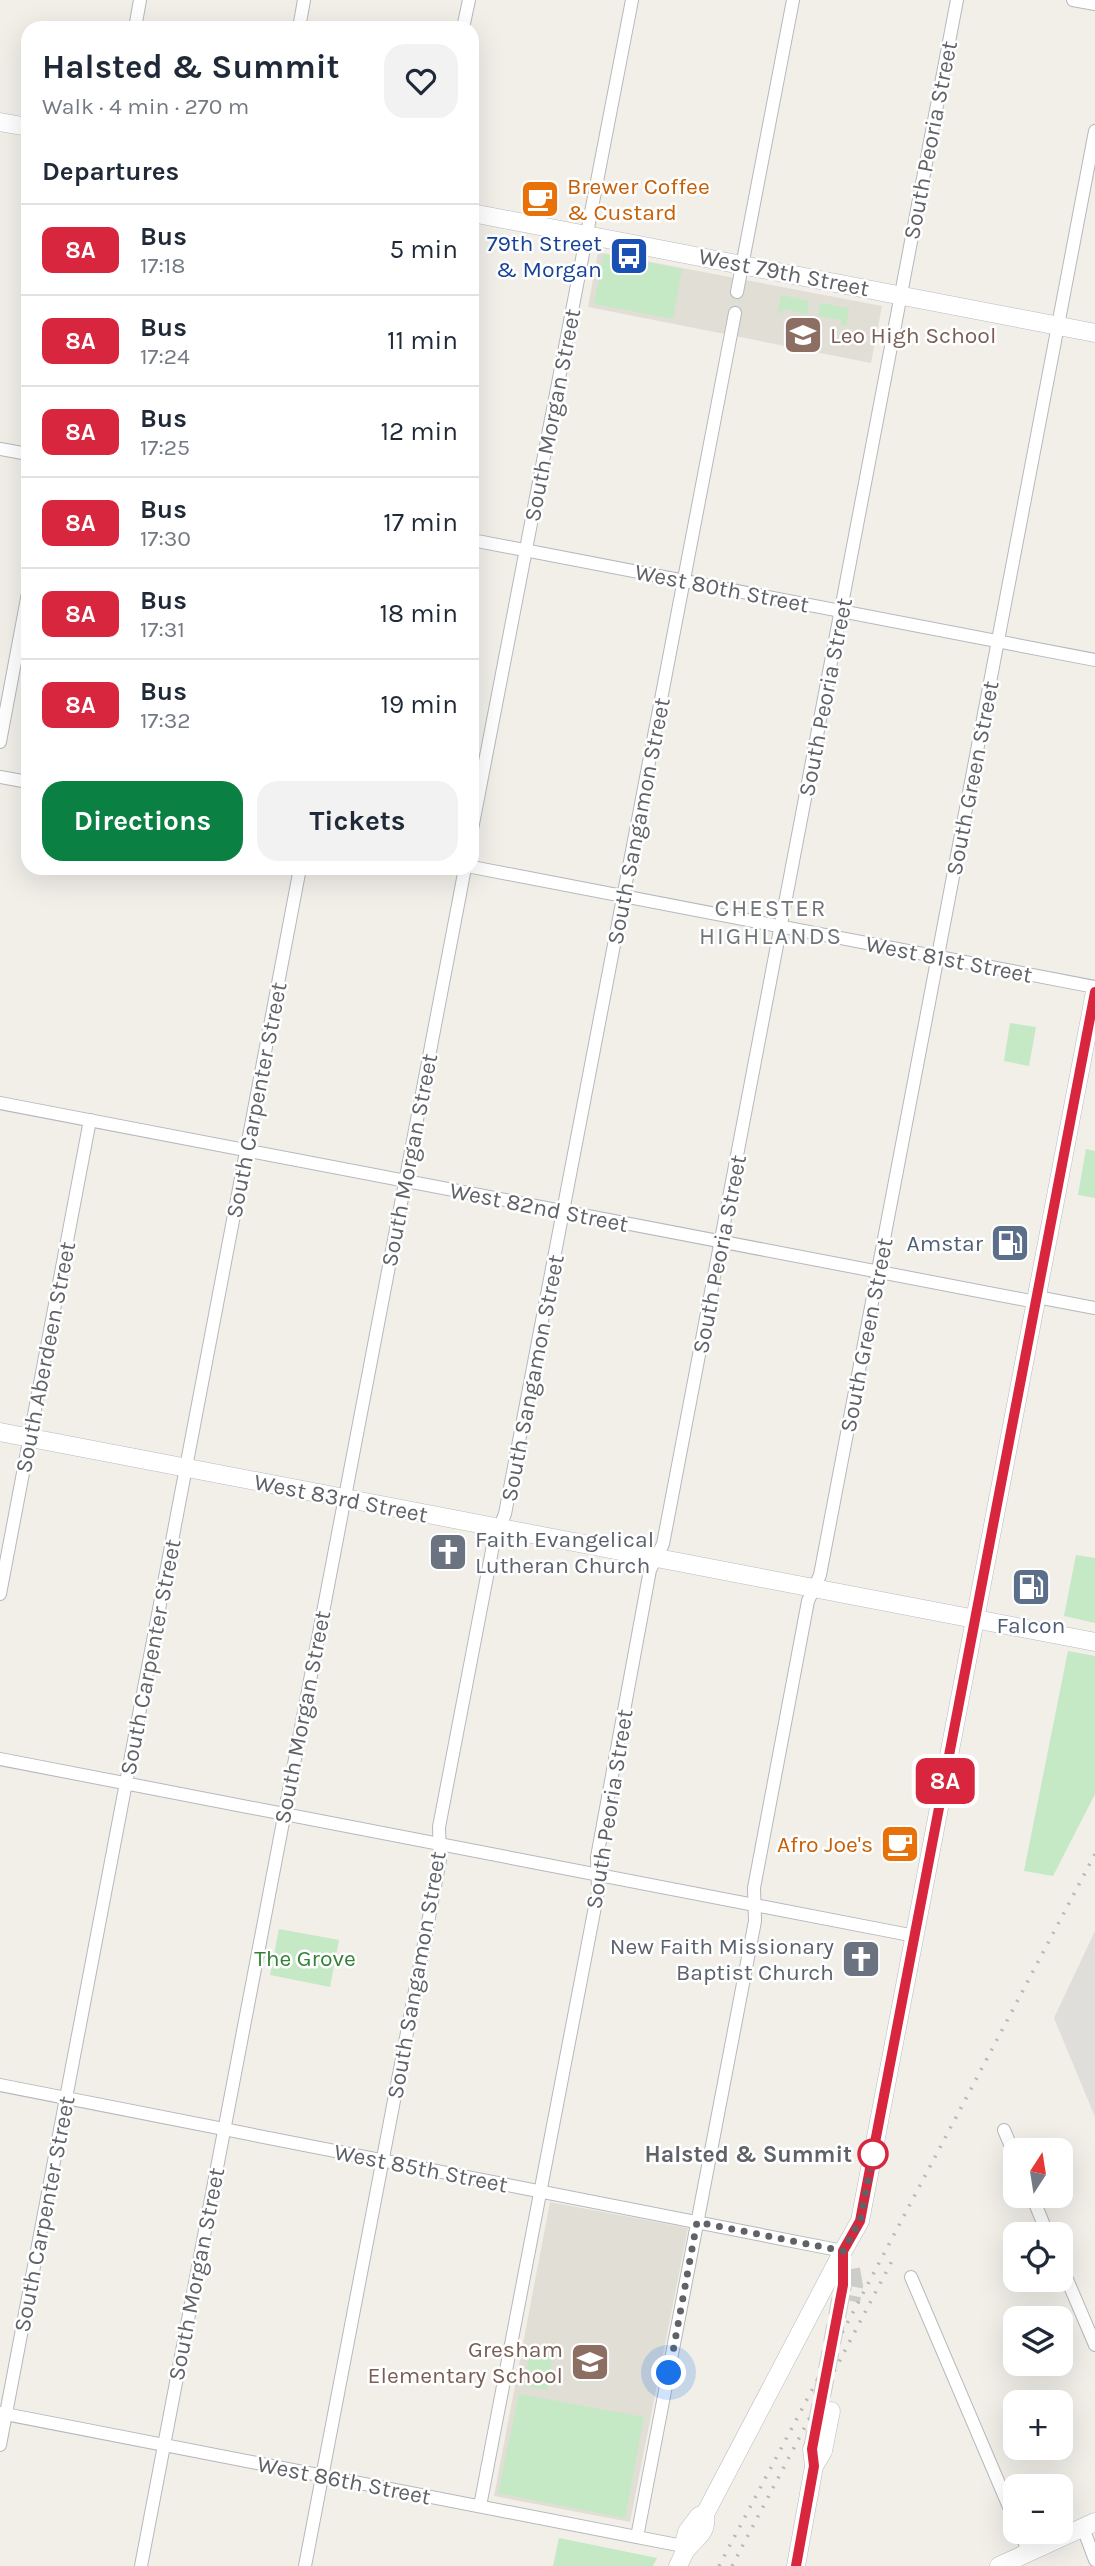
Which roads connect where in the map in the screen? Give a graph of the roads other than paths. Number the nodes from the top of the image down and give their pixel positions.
1 (141, 0) edge
2 (304, 0) edge
3 (468, 0) edge
4 (632, 0) edge
5 (793, 0) edge
6 (957, 0) edge
7 (1073, 0) edge
8 (1095, 4) edge
9 (136, 21) edge
10 (300, 21) edge
11 (464, 21) edge
12 (0, 122) edge
13 (21, 126) edge
14 (1095, 131) edge
15 (479, 214) edge
16 (587, 234) junction
17 (743, 264) junction
18 (737, 292) dead end
19 (900, 295) junction
20 (735, 313) dead end
21 (1058, 325) junction
22 (1095, 332) edge
23 (0, 449) edge
24 (21, 453) edge
25 (479, 541) edge
26 (526, 550) junction
27 (683, 580) junction
28 (841, 611) junction
29 (21, 630) edge
30 (998, 641) junction
31 (1095, 660) edge
32 (0, 742) edge
33 (0, 776) edge
34 (21, 780) edge
35 (479, 793) edge
36 (479, 868) edge
37 (299, 875) edge
38 (464, 875) edge
39 (624, 897) junction
40 (781, 927) junction
41 (938, 957) junction
42 (1095, 989) edge
43 (0, 1103) edge
44 (90, 1120) junction
45 (247, 1150) junction
46 (405, 1181) junction
47 (565, 1212) junction
48 (721, 1242) junction
49 (878, 1272) junction
50 (1036, 1300) junction
51 (1095, 1308) edge
52 (0, 1432) edge
53 (30, 1438) junction
54 (186, 1468) junction
55 (344, 1498) junction
56 (499, 1528) junction
57 (656, 1558) junction
58 (814, 1588) junction
59 (0, 1594) edge
60 (975, 1619) junction
61 (1095, 1642) edge
62 (0, 1759) edge
63 (126, 1783) junction
64 (284, 1814) junction
65 (440, 1844) junction
66 (597, 1874) junction
67 (754, 1905) junction
68 (915, 1936) junction
69 (0, 2085) edge
70 (66, 2098) junction
71 (224, 2130) junction
72 (1004, 2130) dead end
73 (1007, 2138) edge
74 (383, 2161) junction
75 (541, 2192) junction
76 (697, 2222) junction
77 (843, 2251) junction
78 (847, 2277) tunnel mouth
79 (911, 2277) dead end
80 (1072, 2292) edge
81 (1095, 2345) edge
82 (831, 2411) dead end
83 (3, 2413) edge
84 (164, 2444) junction
85 (0, 2445) edge
86 (322, 2475) junction
87 (1003, 2493) edge
88 (480, 2506) junction
89 (1089, 2525) edge
90 (638, 2537) junction
91 (1025, 2544) edge
92 (688, 2547) junction
93 (1029, 2553) junction
94 (1095, 2560) edge
95 (141, 2566) edge
96 (305, 2566) edge
97 (678, 2566) edge
98 (796, 2566) edge
99 (999, 2566) edge

1 - 9 street
2 - 10 street
3 - 11 street
4 - 16 street, South Morgan Street
5 - 17 street
6 - 19 street, South Peoria Street
7 - 8 street
12 - 13 main road
14 - 21 street, South Green Street
15 - 16 main road, West 79th Street
16 - 17 main road, West 79th Street
16 - 26 street, South Morgan Street
17 - 18 street
17 - 19 main road, West 79th Street
19 - 21 main road, West 79th Street
19 - 28 street, South Peoria Street
20 - 27 street, South Sangamon Street
21 - 22 main road, West 79th Street
21 - 30 street, South Green Street
23 - 24 street
25 - 26 street, West 80th Street
26 - 27 street, West 80th Street
26 - 35 street, South Morgan Street
27 - 28 street, West 80th Street
27 - 39 street, South Sangamon Street
28 - 30 street, West 80th Street
28 - 40 street, South Peoria Street
29 - 32 street
30 - 31 street, West 80th Street
30 - 41 street, South Green Street
33 - 34 street
36 - 39 street, West 81st Street
37 - 45 street, South Carpenter Street
38 - 46 street, South Morgan Street
39 - 40 street, West 81st Street
39 - 47 street, South Sangamon Street
40 - 41 street, West 81st Street
40 - 48 street, South Peoria Street
41 - 42 street, West 81st Street
41 - 49 street, South Green Street
42 - 50 main road
43 - 44 street, West 82nd Street
44 - 45 street, West 82nd Street
44 - 53 street, South Aberdeen Street
45 - 46 street, West 82nd Street
45 - 54 street, South Carpenter Street
46 - 47 street, West 82nd Street
46 - 55 street, South Morgan Street
47 - 48 street, West 82nd Street
47 - 56 street, South Sangamon Street
48 - 49 street, West 82nd Street
48 - 57 street, South Peoria Street
49 - 50 street, West 82nd Street
49 - 58 street, South Green Street
50 - 51 street, West 82nd Street
50 - 60 main road
52 - 53 main road, West 83rd Street
53 - 54 main road, West 83rd Street
53 - 59 street, South Aberdeen Street
54 - 55 main road, West 83rd Street
54 - 63 street, South Carpenter Street
55 - 56 main road, West 83rd Street
55 - 64 street, South Morgan Street
56 - 57 main road, West 83rd Street
56 - 65 street, South Sangamon Street
57 - 58 main road, West 83rd Street
57 - 66 street, South Peoria Street
58 - 60 main road, West 83rd Street
58 - 67 street, South Green Street
60 - 61 main road, West 83rd Street
60 - 68 main road
62 - 63 street
63 - 64 street
63 - 70 street, South Carpenter Street
64 - 65 street
64 - 71 street, South Morgan Street
65 - 66 street
65 - 74 street, South Sangamon Street
66 - 67 street
66 - 75 street, South Peoria Street
67 - 68 street
67 - 76 street, South Green Street
68 - 77 main road
69 - 70 street, West 85th Street
70 - 71 street, West 85th Street
70 - 83 street, South Carpenter Street
71 - 74 street, West 85th Street
71 - 84 street, South Morgan Street
72 - 73 street
74 - 75 street, West 85th Street
74 - 86 street, South Sangamon Street
75 - 76 street, West 85th Street
75 - 88 street, South Peoria Street
76 - 77 street, West 85th Street
76 - 90 street, South Green Street
77 - 78 main road
77 - 92 main road
79 - 87 street
80 - 81 street
82 - 98 main road
83 - 84 street, West 86th Street
83 - 85 street, South Carpenter Street
84 - 86 street, West 86th Street
84 - 95 street, South Morgan Street
86 - 88 street, West 86th Street
86 - 96 street, South Sangamon Street
88 - 90 street, West 86th Street
89 - 93 main road
89 - 94 street
90 - 92 street, West 86th Street
91 - 93 street
92 - 97 main road
93 - 99 main road

